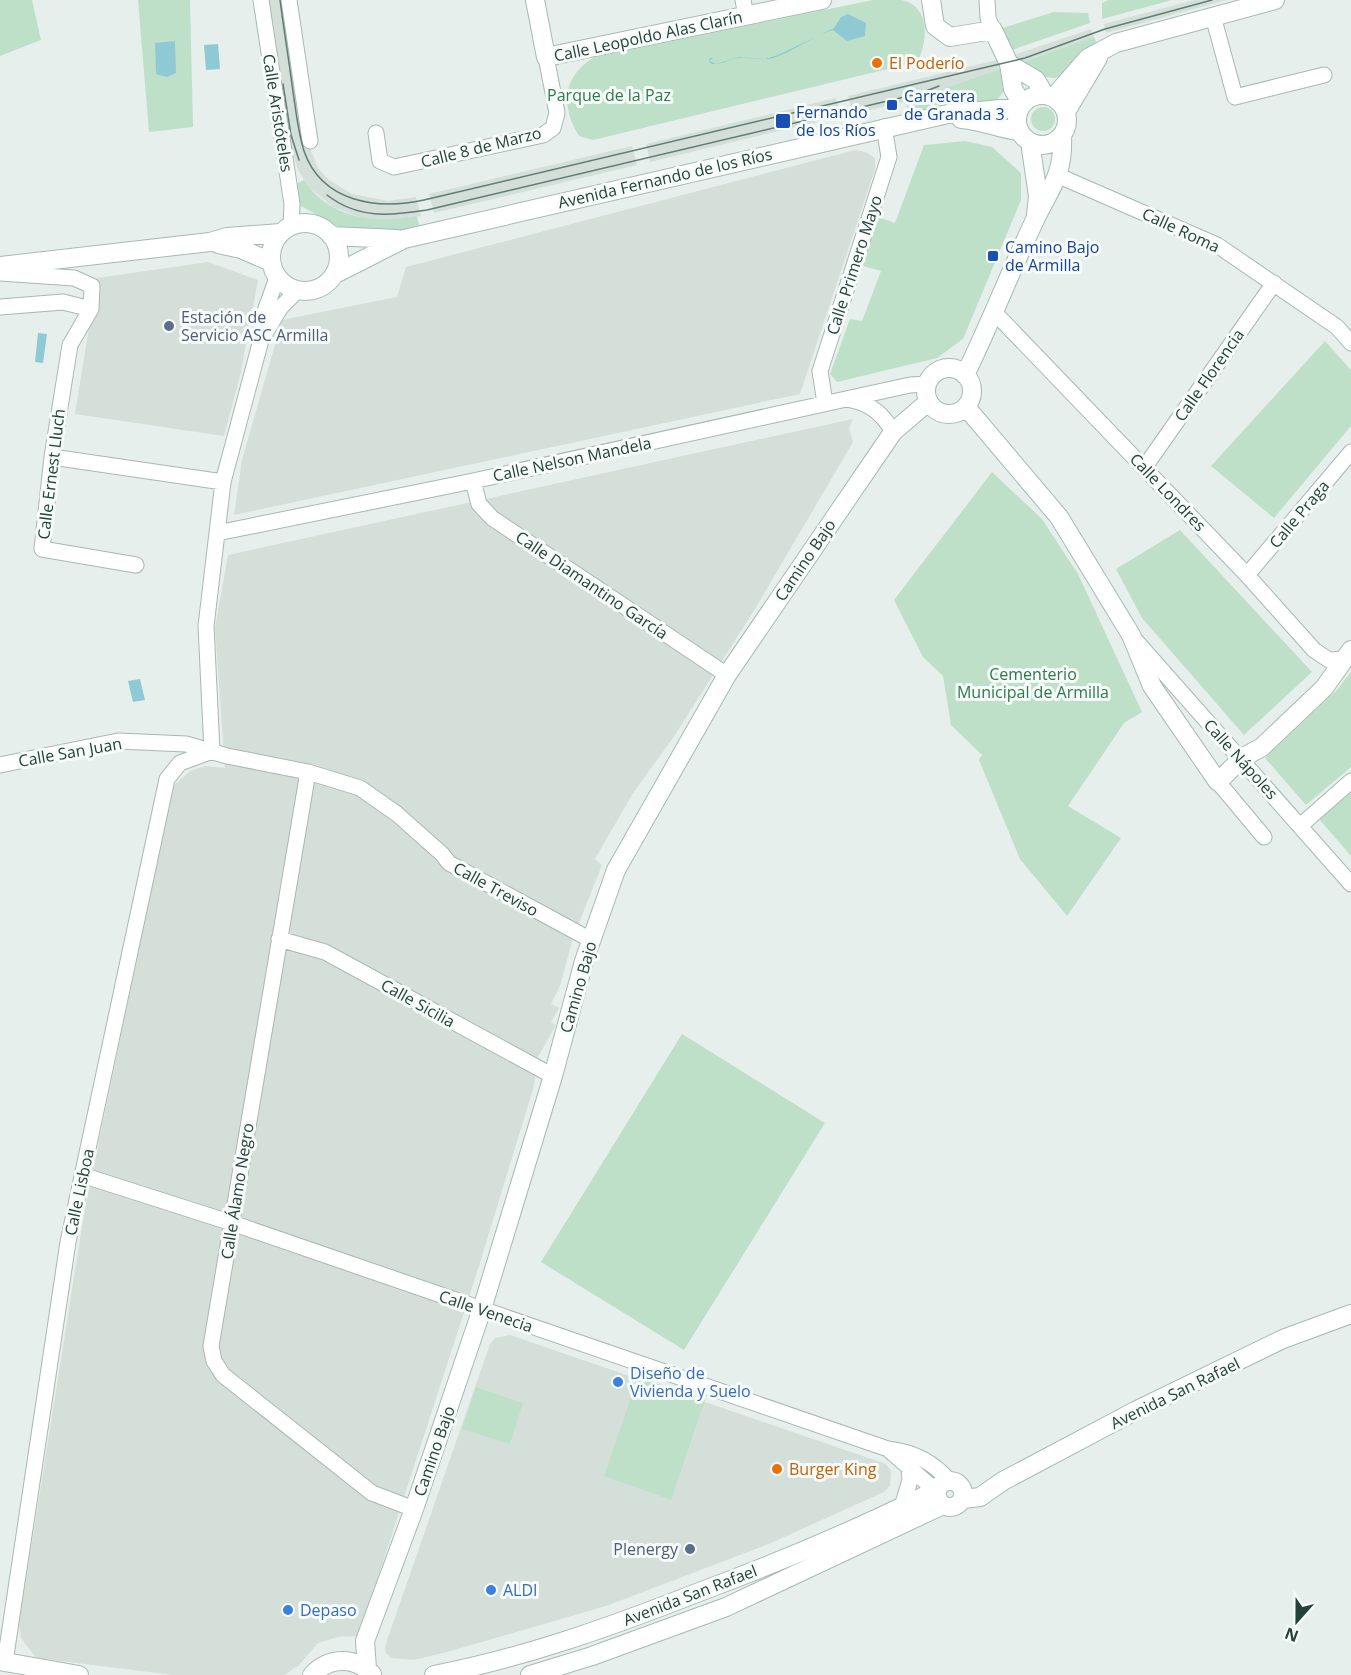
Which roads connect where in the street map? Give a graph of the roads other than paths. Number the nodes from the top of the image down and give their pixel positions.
1 (261, 0) edge
2 (289, 0) edge
3 (535, 0) edge
4 (822, 0) edge
5 (931, 0) edge
6 (987, 0) edge
7 (1275, 0) edge
8 (744, 8) edge
9 (1213, 16) junction
10 (993, 30) junction
11 (1101, 51) junction
12 (546, 57) junction
13 (1009, 64) junction
14 (1324, 75) dead end
15 (1049, 96) junction
16 (1021, 106) junction
17 (1066, 112) junction
18 (926, 119) junction
19 (884, 128) junction
20 (376, 133) dead end
21 (1062, 135) junction
22 (1025, 137) junction
23 (310, 141) dead end
24 (1059, 176) junction
25 (1035, 220) junction
26 (286, 229) junction
27 (331, 236) junction
28 (404, 239) junction
29 (210, 242) junction
30 (0, 266) edge
31 (274, 270) junction
32 (0, 273) edge
33 (335, 274) junction
34 (1274, 283) junction
35 (297, 291) junction
36 (0, 307) edge
37 (91, 309) junction
38 (995, 313) junction
39 (261, 340) junction
40 (1351, 343) edge
41 (965, 375) junction
42 (927, 393) junction
43 (848, 399) junction
44 (825, 403) junction
45 (966, 407) junction
46 (893, 432) junction
47 (1351, 452) edge
48 (52, 457) junction
49 (1144, 468) junction
50 (473, 481) junction
51 (223, 482) junction
52 (217, 532) junction
53 (136, 564) dead end
54 (1247, 575) junction
55 (1131, 635) junction
56 (1348, 654) edge
57 (727, 675) junction
58 (212, 751) junction
59 (1242, 758) junction
60 (0, 765) edge
61 (308, 772) junction
62 (1351, 781) edge
63 (1218, 782) junction
64 (1300, 826) junction
65 (1264, 837) dead end
66 (1351, 884) edge
67 (279, 939) junction
68 (591, 940) junction
69 (553, 1076) junction
70 (82, 1175) junction
71 (231, 1223) junction
72 (482, 1309) junction
73 (1351, 1314) edge
74 (888, 1449) junction
75 (909, 1469) junction
76 (949, 1492) junction
77 (902, 1507) junction
78 (414, 1509) junction
79 (365, 1641) junction
80 (346, 1660) junction
81 (2, 1662) edge
82 (370, 1672) edge
83 (79, 1675) edge
84 (312, 1675) edge
85 (434, 1675) edge
86 (530, 1675) edge

1 - 26 street, Calle Aristóteles
2 - 23 street, Calle Aristóteles
3 - 12 main road, Calle 8 de Marzo
4 - 8 main road, Calle Leopoldo Alas Clarín
5 - 10 main road
6 - 10 street
7 - 9 main road
8 - 12 main road, Calle Leopoldo Alas Clarín
9 - 11 main road
9 - 14 street
10 - 13 main road
11 - 15 main road
11 - 17 main road
12 - 20 street, Calle 8 de Marzo
13 - 15 main road
13 - 16 main road
15 - 16 main road
15 - 17 main road
16 - 18 main road, Avenida Fernando de los Ríos
16 - 22 main road
17 - 21 main road
18 - 19 main road, Avenida Fernando de los Ríos
18 - 22 main road, Avenida Fernando de los Ríos
19 - 28 main road, Avenida Fernando de los Ríos
19 - 44 street, Calle Primero Mayo
21 - 22 main road
21 - 24 main road
22 - 25 main road
24 - 25 main road
24 - 34 street, Calle Roma
25 - 38 main road
26 - 27 main road
26 - 29 main road
26 - 31 main road
27 - 28 main road, Avenida Fernando de los Ríos
27 - 33 main road
28 - 33 main road, Avenida Fernando de los Ríos
29 - 30 main road
29 - 31 main road
31 - 35 main road
31 - 39 street
32 - 37 street
33 - 35 main road
34 - 40 street, Calle Roma
34 - 49 street, Calle Florencia
35 - 39 street
36 - 37 street
37 - 48 street, Calle Ernest Lluch
38 - 41 main road
38 - 49 street, Calle Londres
39 - 51 street
41 - 42 main road
41 - 45 main road
42 - 43 street, Calle Nelson Mandela
42 - 45 main road
42 - 46 main road, Camino Bajo
43 - 44 street, Calle Nelson Mandela
43 - 46 street
44 - 50 street, Calle Nelson Mandela
45 - 55 main road, Calle Nápoles
46 - 57 main road, Camino Bajo
47 - 54 street, Calle Praga
48 - 51 street
48 - 53 street, Calle Ernest Lluch
49 - 54 street, Calle Londres
50 - 52 street, Calle Nelson Mandela
50 - 57 street, Calle Diamantino García
51 - 52 street
52 - 58 street
54 - 56 street, Calle Londres
55 - 59 street, Calle Nápoles
55 - 63 main road, Calle Nápoles
56 - 59 main road
57 - 68 main road, Camino Bajo
58 - 60 street, Calle San Juan
58 - 61 street, Calle Treviso
58 - 70 street, Calle Lisboa
59 - 63 main road
59 - 64 street, Calle Nápoles
61 - 67 street, Calle Álamo Negro
61 - 68 street, Calle Treviso
62 - 64 street
63 - 65 street, Calle Nápoles
64 - 66 street, Calle Nápoles
67 - 69 street, Calle Sicilia
67 - 71 street, Calle Álamo Negro
68 - 69 main road, Camino Bajo
69 - 72 main road, Camino Bajo
70 - 71 street, Calle Venecia
70 - 81 street, Calle Lisboa
71 - 72 street, Calle Venecia
71 - 78 street, Calle Álamo Negro
72 - 74 street, Calle Venecia
72 - 78 main road, Camino Bajo
73 - 76 main road, Avenida San Rafael
74 - 75 street, Calle Venecia
74 - 76 street, Calle Venecia
75 - 76 street, Calle Venecia
75 - 77 street
76 - 77 main road, Avenida San Rafael
76 - 86 main road, Avenida San Rafael
77 - 85 main road, Avenida San Rafael
78 - 79 main road, Camino Bajo
79 - 80 main road, Camino Bajo
79 - 82 main road, Camino Bajo
80 - 82 main road
80 - 84 main road
81 - 83 main road

